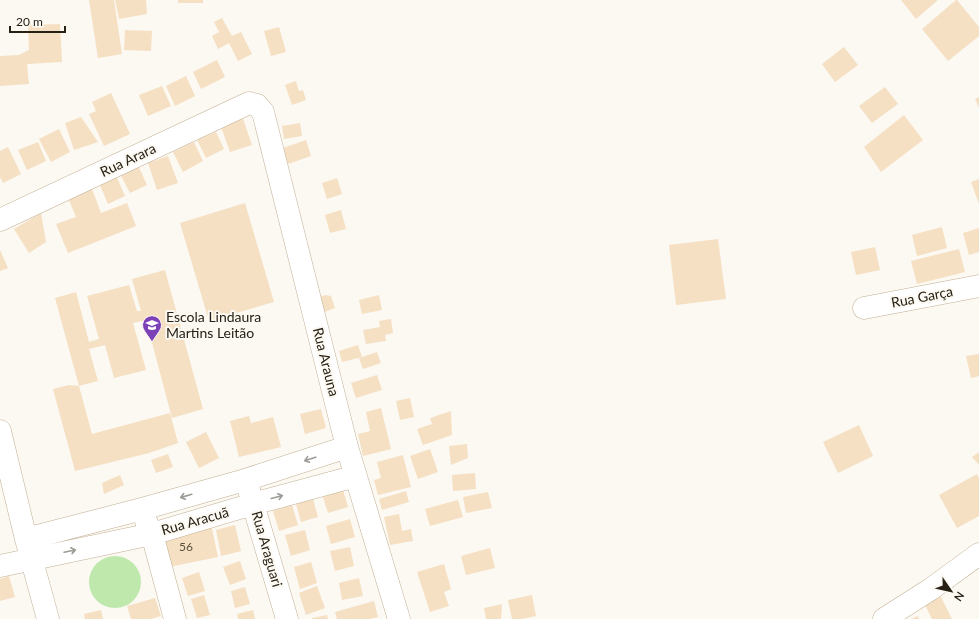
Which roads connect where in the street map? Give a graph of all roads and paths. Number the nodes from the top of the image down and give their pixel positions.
1 (257, 104) joint
2 (0, 220) edge
3 (979, 286) edge
4 (864, 308) dead end
5 (0, 430) edge
6 (347, 447) junction
7 (356, 476) junction
8 (245, 480) junction
9 (253, 504) junction
10 (142, 509) junction
11 (152, 534) junction
12 (29, 549) junction
13 (979, 554) edge
14 (0, 566) edge
15 (48, 619) edge
16 (176, 619) edge
17 (287, 619) edge
18 (399, 619) edge
19 (884, 619) edge

1 - 2 street, Rua Arara
1 - 6 street, Rua Arauna
3 - 4 street, Rua Garça
5 - 12 street
6 - 7 street, Rua Arauna
6 -> 8 street, Rua Aracuã
9 -> 7 street, Rua Aracuã
7 - 18 street, Rua Arauna
8 - 9 street, Rua Araguari
8 -> 10 street, Rua Aracuã
9 - 11 street, Rua Aracuã
9 - 17 street, Rua Araguari
10 - 11 street
10 - 12 street, Rua Aracuã
12 -> 11 street, Rua Aracuã
11 - 16 street
12 - 14 street
12 - 15 street
13 - 19 street

